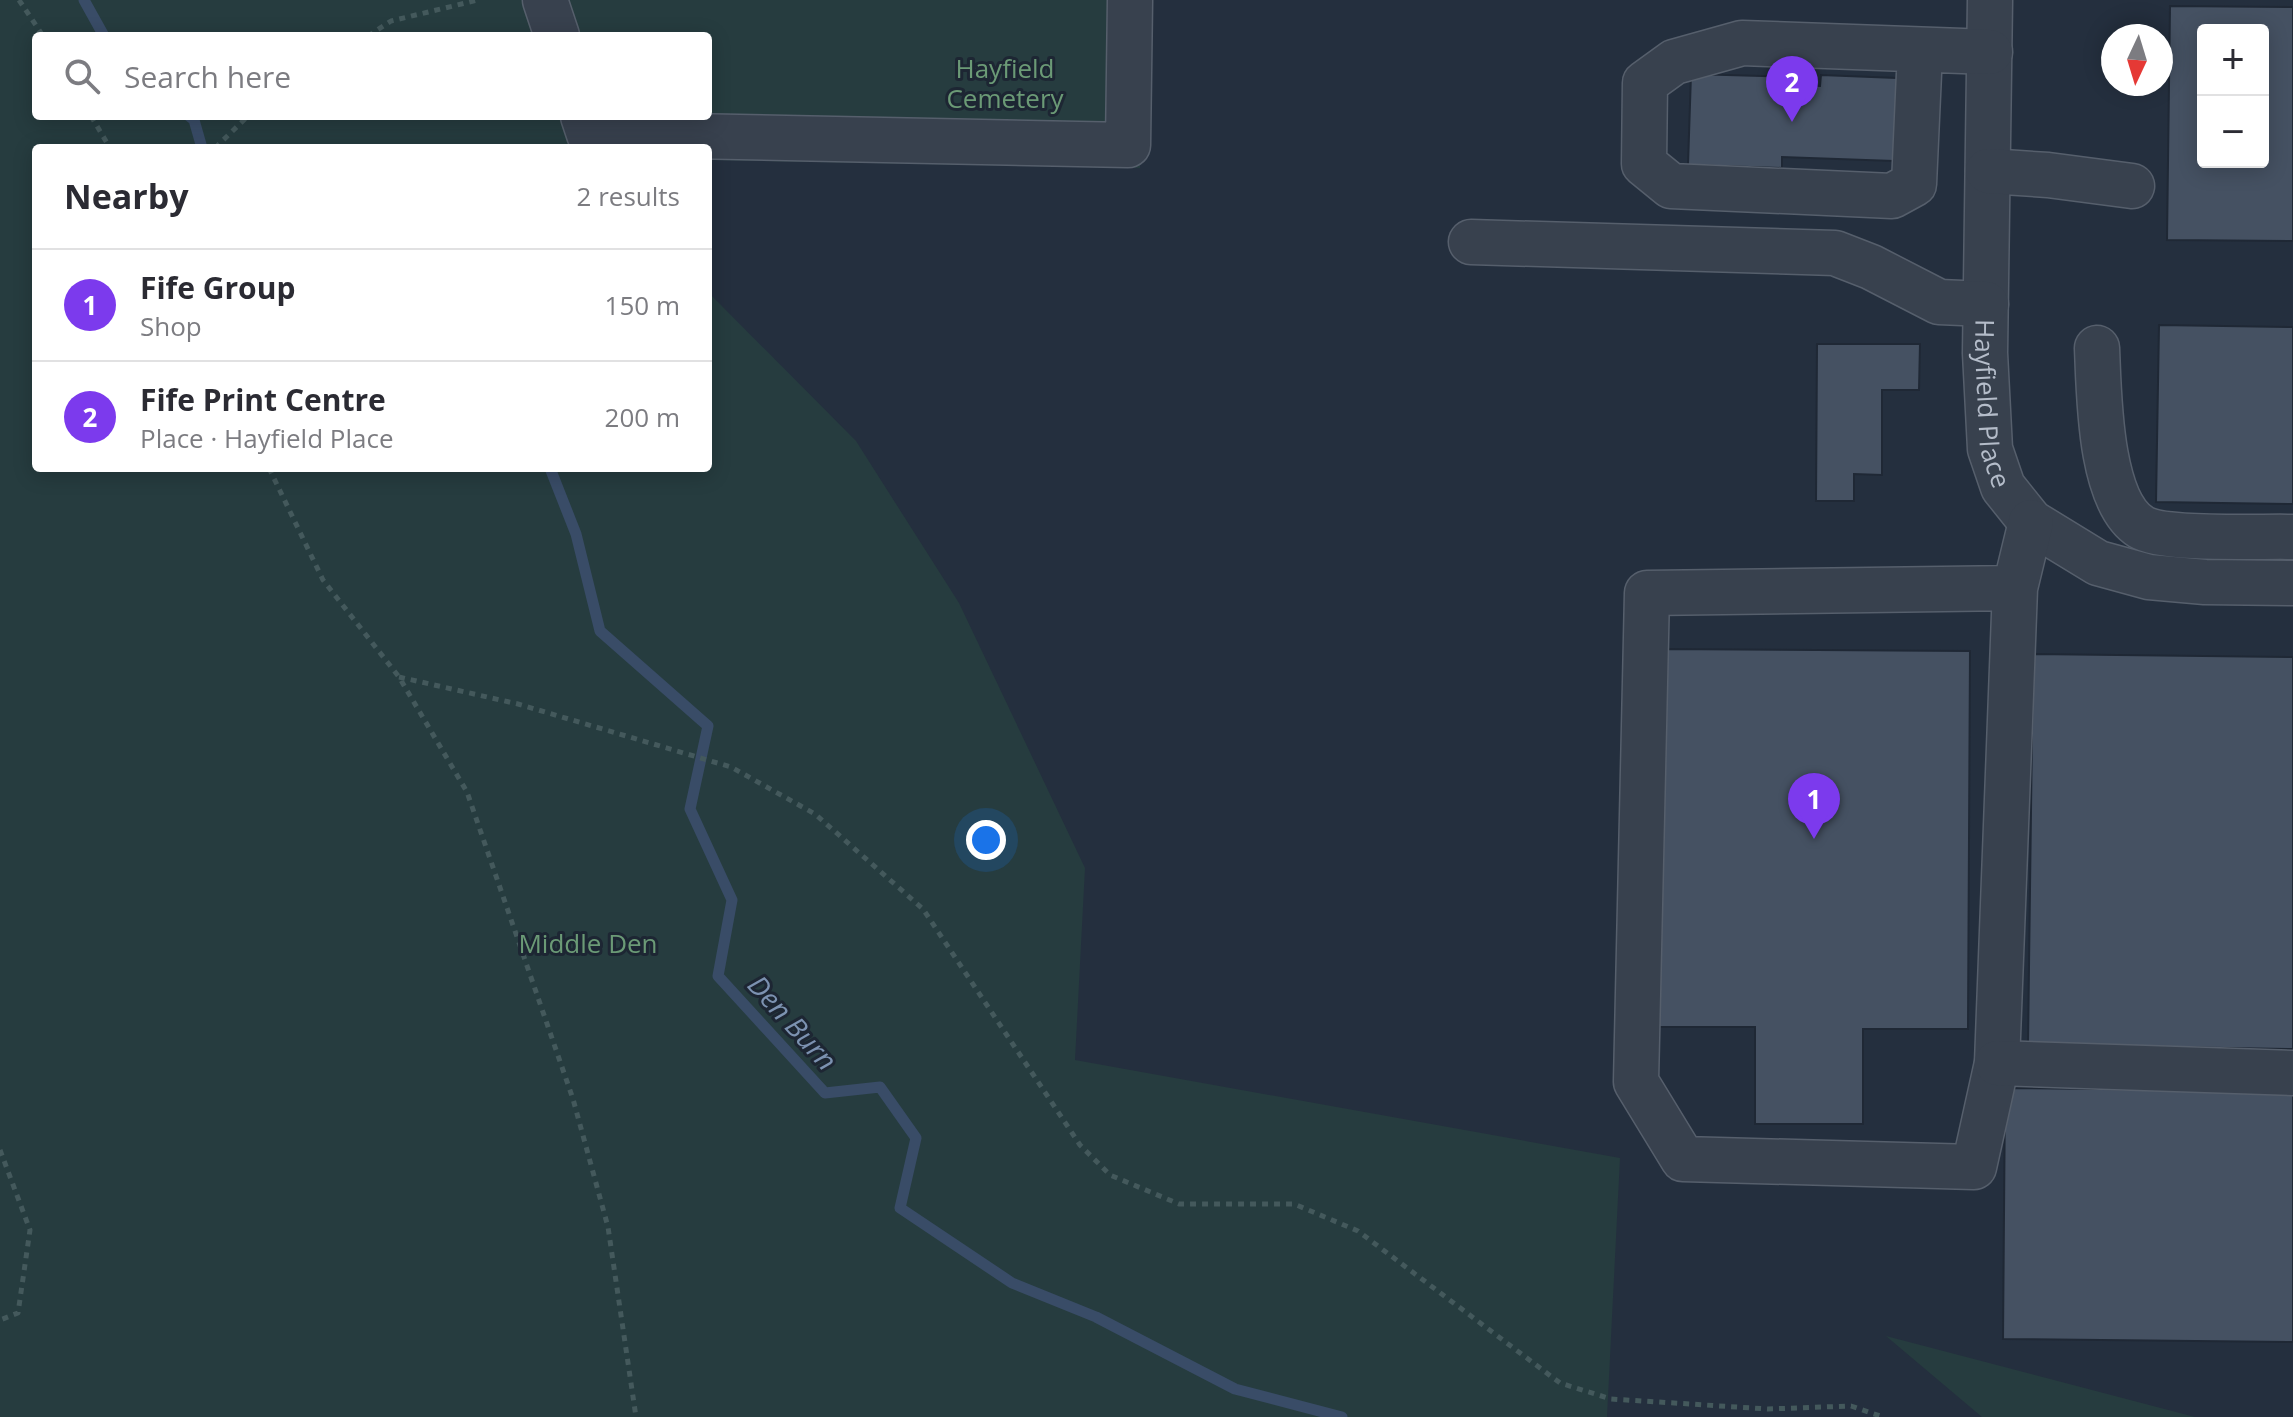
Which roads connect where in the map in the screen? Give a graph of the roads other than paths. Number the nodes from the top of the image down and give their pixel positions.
1 (545, 0) edge
2 (1130, 0) edge
3 (1990, 0) edge
4 (556, 32) edge
5 (1920, 51) junction
6 (1990, 52) junction
7 (584, 120) edge
8 (1988, 171) junction
9 (2132, 186) dead end
10 (1471, 242) dead end
11 (1986, 304) junction
12 (2097, 348) dead end
13 (2031, 522) junction
14 (2293, 537) edge
15 (2293, 583) edge
16 (2015, 588) junction
17 (1997, 1063) junction
18 (2293, 1073) edge

1 - 4 street
2 - 7 street
3 - 6 street, Hayfield Place
5 - 5 street
5 - 6 street
6 - 8 street, Hayfield Place
8 - 9 street
8 - 11 street, Hayfield Place
10 - 11 street
11 - 13 street, Hayfield Place
12 - 14 street
13 - 15 street, Hayfield Place
13 - 16 street
16 - 17 street
16 - 17 street
17 - 18 street

